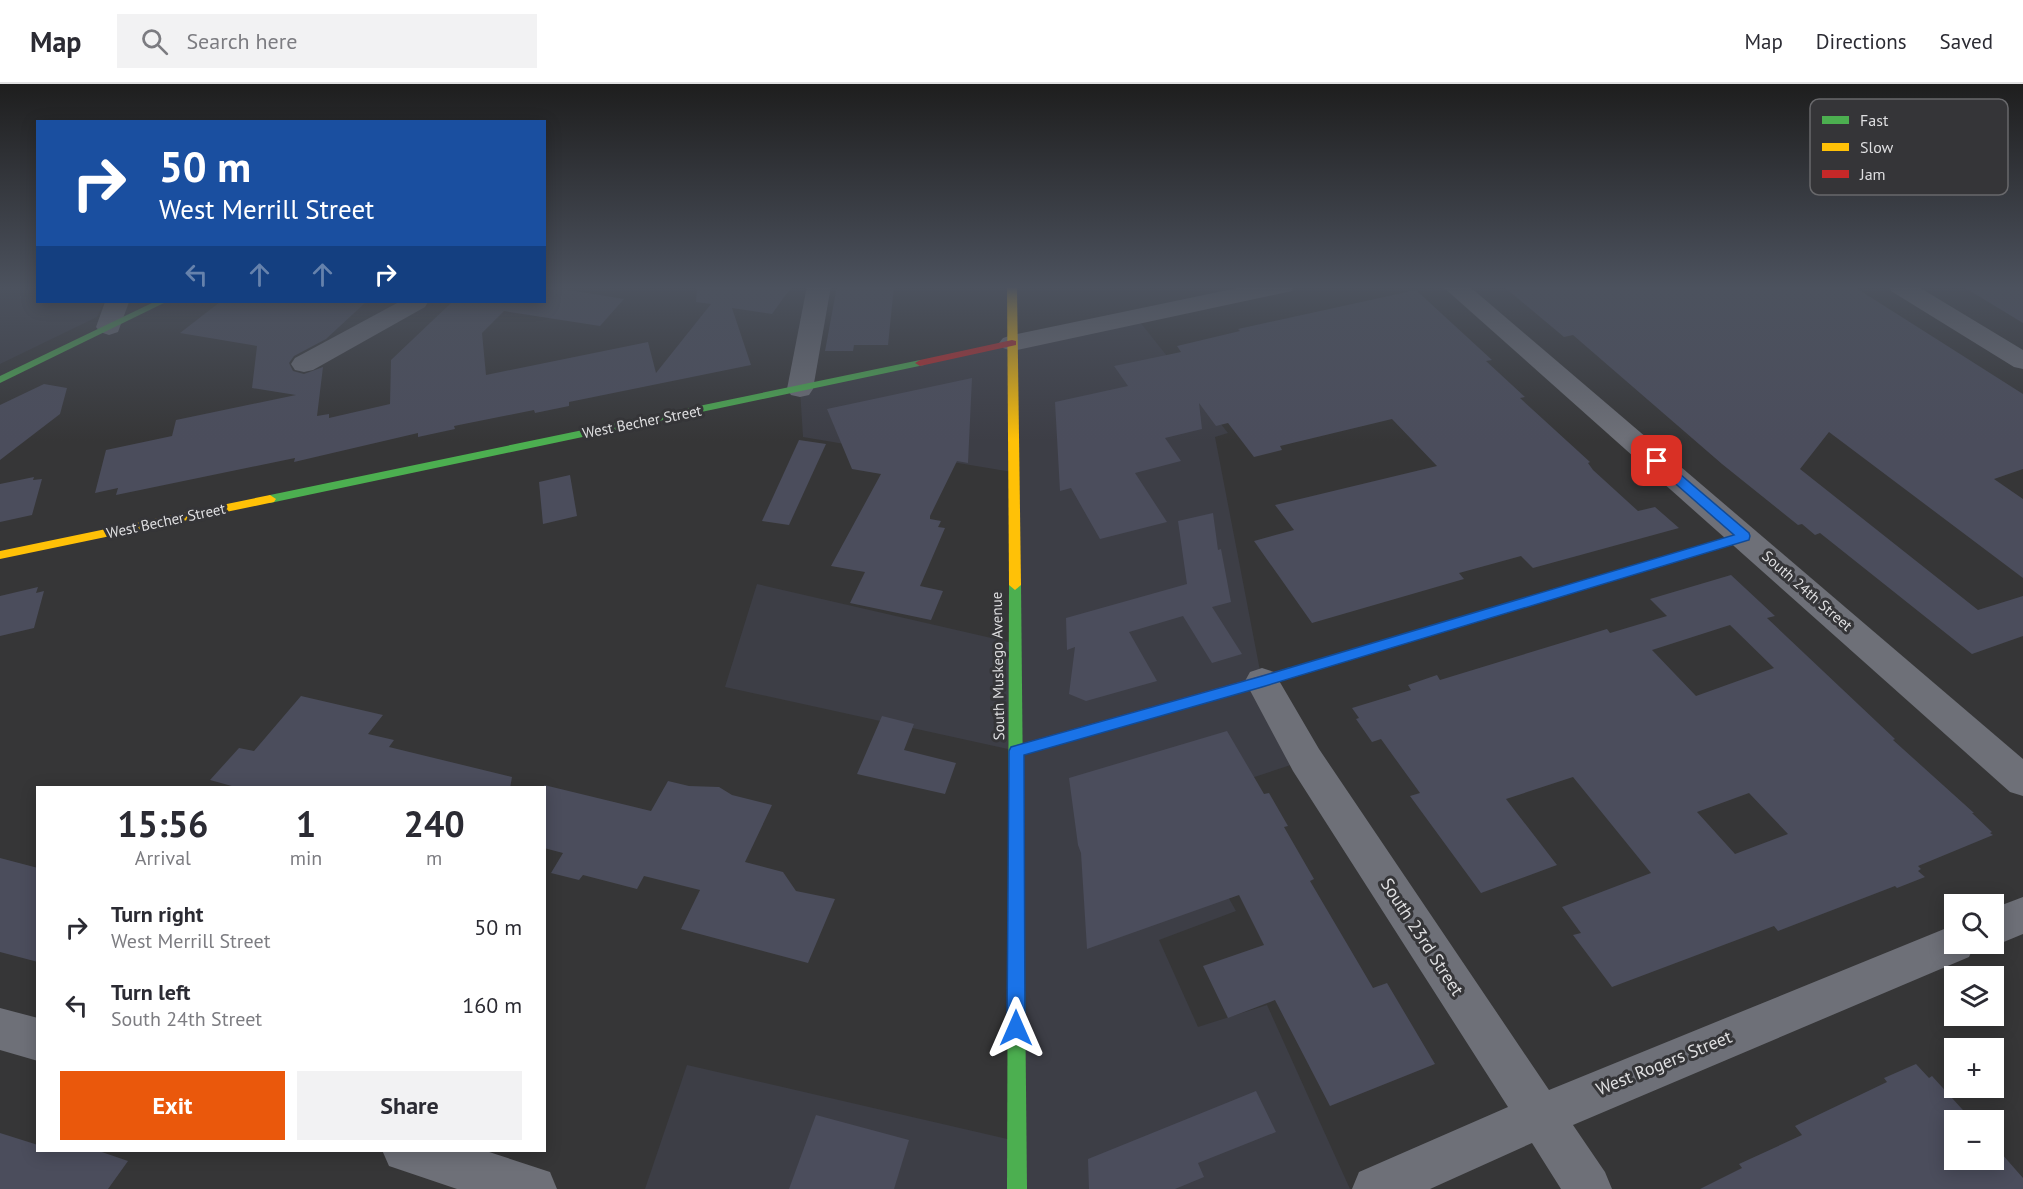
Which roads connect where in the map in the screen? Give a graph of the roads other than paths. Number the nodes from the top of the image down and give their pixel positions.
1 (87, 338) edge
2 (352, 338) edge
3 (809, 338) edge
4 (1012, 338) edge
5 (1038, 338) edge
6 (1514, 338) edge
7 (1983, 338) edge
8 (1012, 343) junction
9 (2023, 362) edge
10 (304, 364) dead end
11 (0, 380) edge
12 (800, 389) junction
13 (1744, 536) junction
14 (0, 555) edge
15 (1262, 681) junction
16 (1017, 751) junction
17 (2023, 781) edge
18 (2023, 915) edge
19 (2004, 923) edge
20 (1944, 949) edge
21 (0, 1029) edge
22 (36, 1039) edge
23 (1539, 1116) junction
24 (412, 1152) edge
25 (533, 1189) edge
26 (1017, 1189) edge
27 (1376, 1189) edge
28 (1588, 1189) edge

1 - 11 street
2 - 10 street
3 - 12 street
4 - 8 street, South Muskego Avenue
5 - 8 street, West Becher Street
6 - 13 street, South 24th Street
7 - 9 street
8 - 12 street, West Becher Street
8 - 16 street, South Muskego Avenue
12 - 14 street, West Becher Street
13 - 15 street
13 - 17 street, South 24th Street
15 - 16 street
15 - 23 street, South 23rd Street
16 - 26 street, South Muskego Avenue
18 - 19 street
20 - 23 street, West Rogers Street
21 - 22 street
23 - 27 street, West Rogers Street
23 - 28 street, South 23rd Street
24 - 25 street

